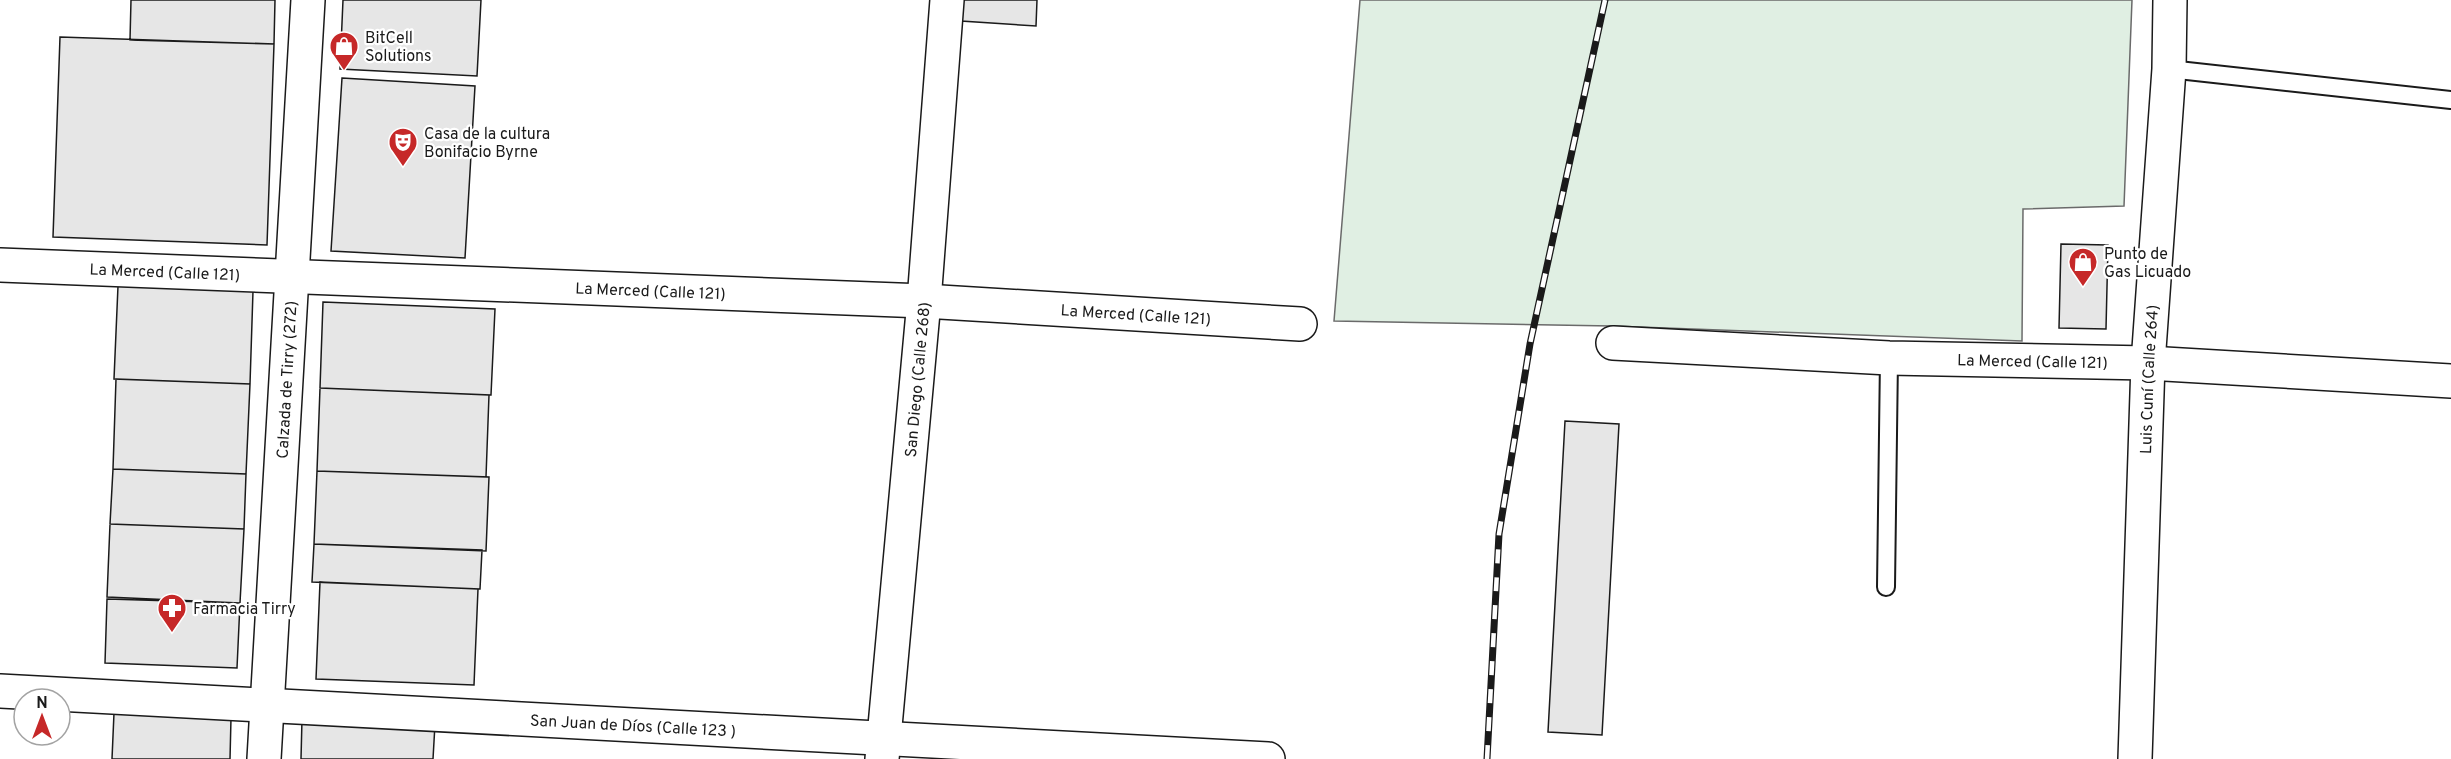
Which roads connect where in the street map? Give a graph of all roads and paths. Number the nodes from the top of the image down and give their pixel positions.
1 (308, 0) edge
2 (947, 0) edge
3 (2170, 0) edge
4 (2169, 69) junction
5 (2451, 100) edge
6 (0, 265) edge
7 (294, 278) junction
8 (924, 301) junction
9 (1300, 324) dead end
10 (1613, 343) dead end
11 (1889, 358) junction
12 (2148, 363) junction
13 (2451, 381) edge
14 (1886, 587) dead end
15 (0, 691) edge
16 (267, 705) junction
17 (883, 749) edge
18 (264, 759) edge
19 (1268, 759) edge
20 (2135, 759) edge

1 - 7 street, Calzada de Tirry (272)
2 - 8 street, San Diego (Calle 268)
3 - 4 street, Luis Cuní (Calle 264)
4 - 5 lane
4 - 12 street, Luis Cuní (Calle 264)
6 - 7 street, La Merced (Calle 121)
7 - 8 street, La Merced (Calle 121)
7 - 16 street, Calzada de Tirry (272)
8 - 9 street, La Merced (Calle 121)
8 - 17 street, San Diego (Calle 268)
10 - 11 street, La Merced (Calle 121)
11 - 12 street, La Merced (Calle 121)
11 - 14 lane
12 - 13 street, La Merced (Calle 121)
12 - 20 street, Luis Cuní (Calle 264)
15 - 16 street, San Juan de Díos (Calle 123 )
16 - 17 street, San Juan de Díos (Calle 123 )
16 - 18 street, Calzada de Tirry (272)
17 - 19 street, San Juan de Díos (Calle 123 )

